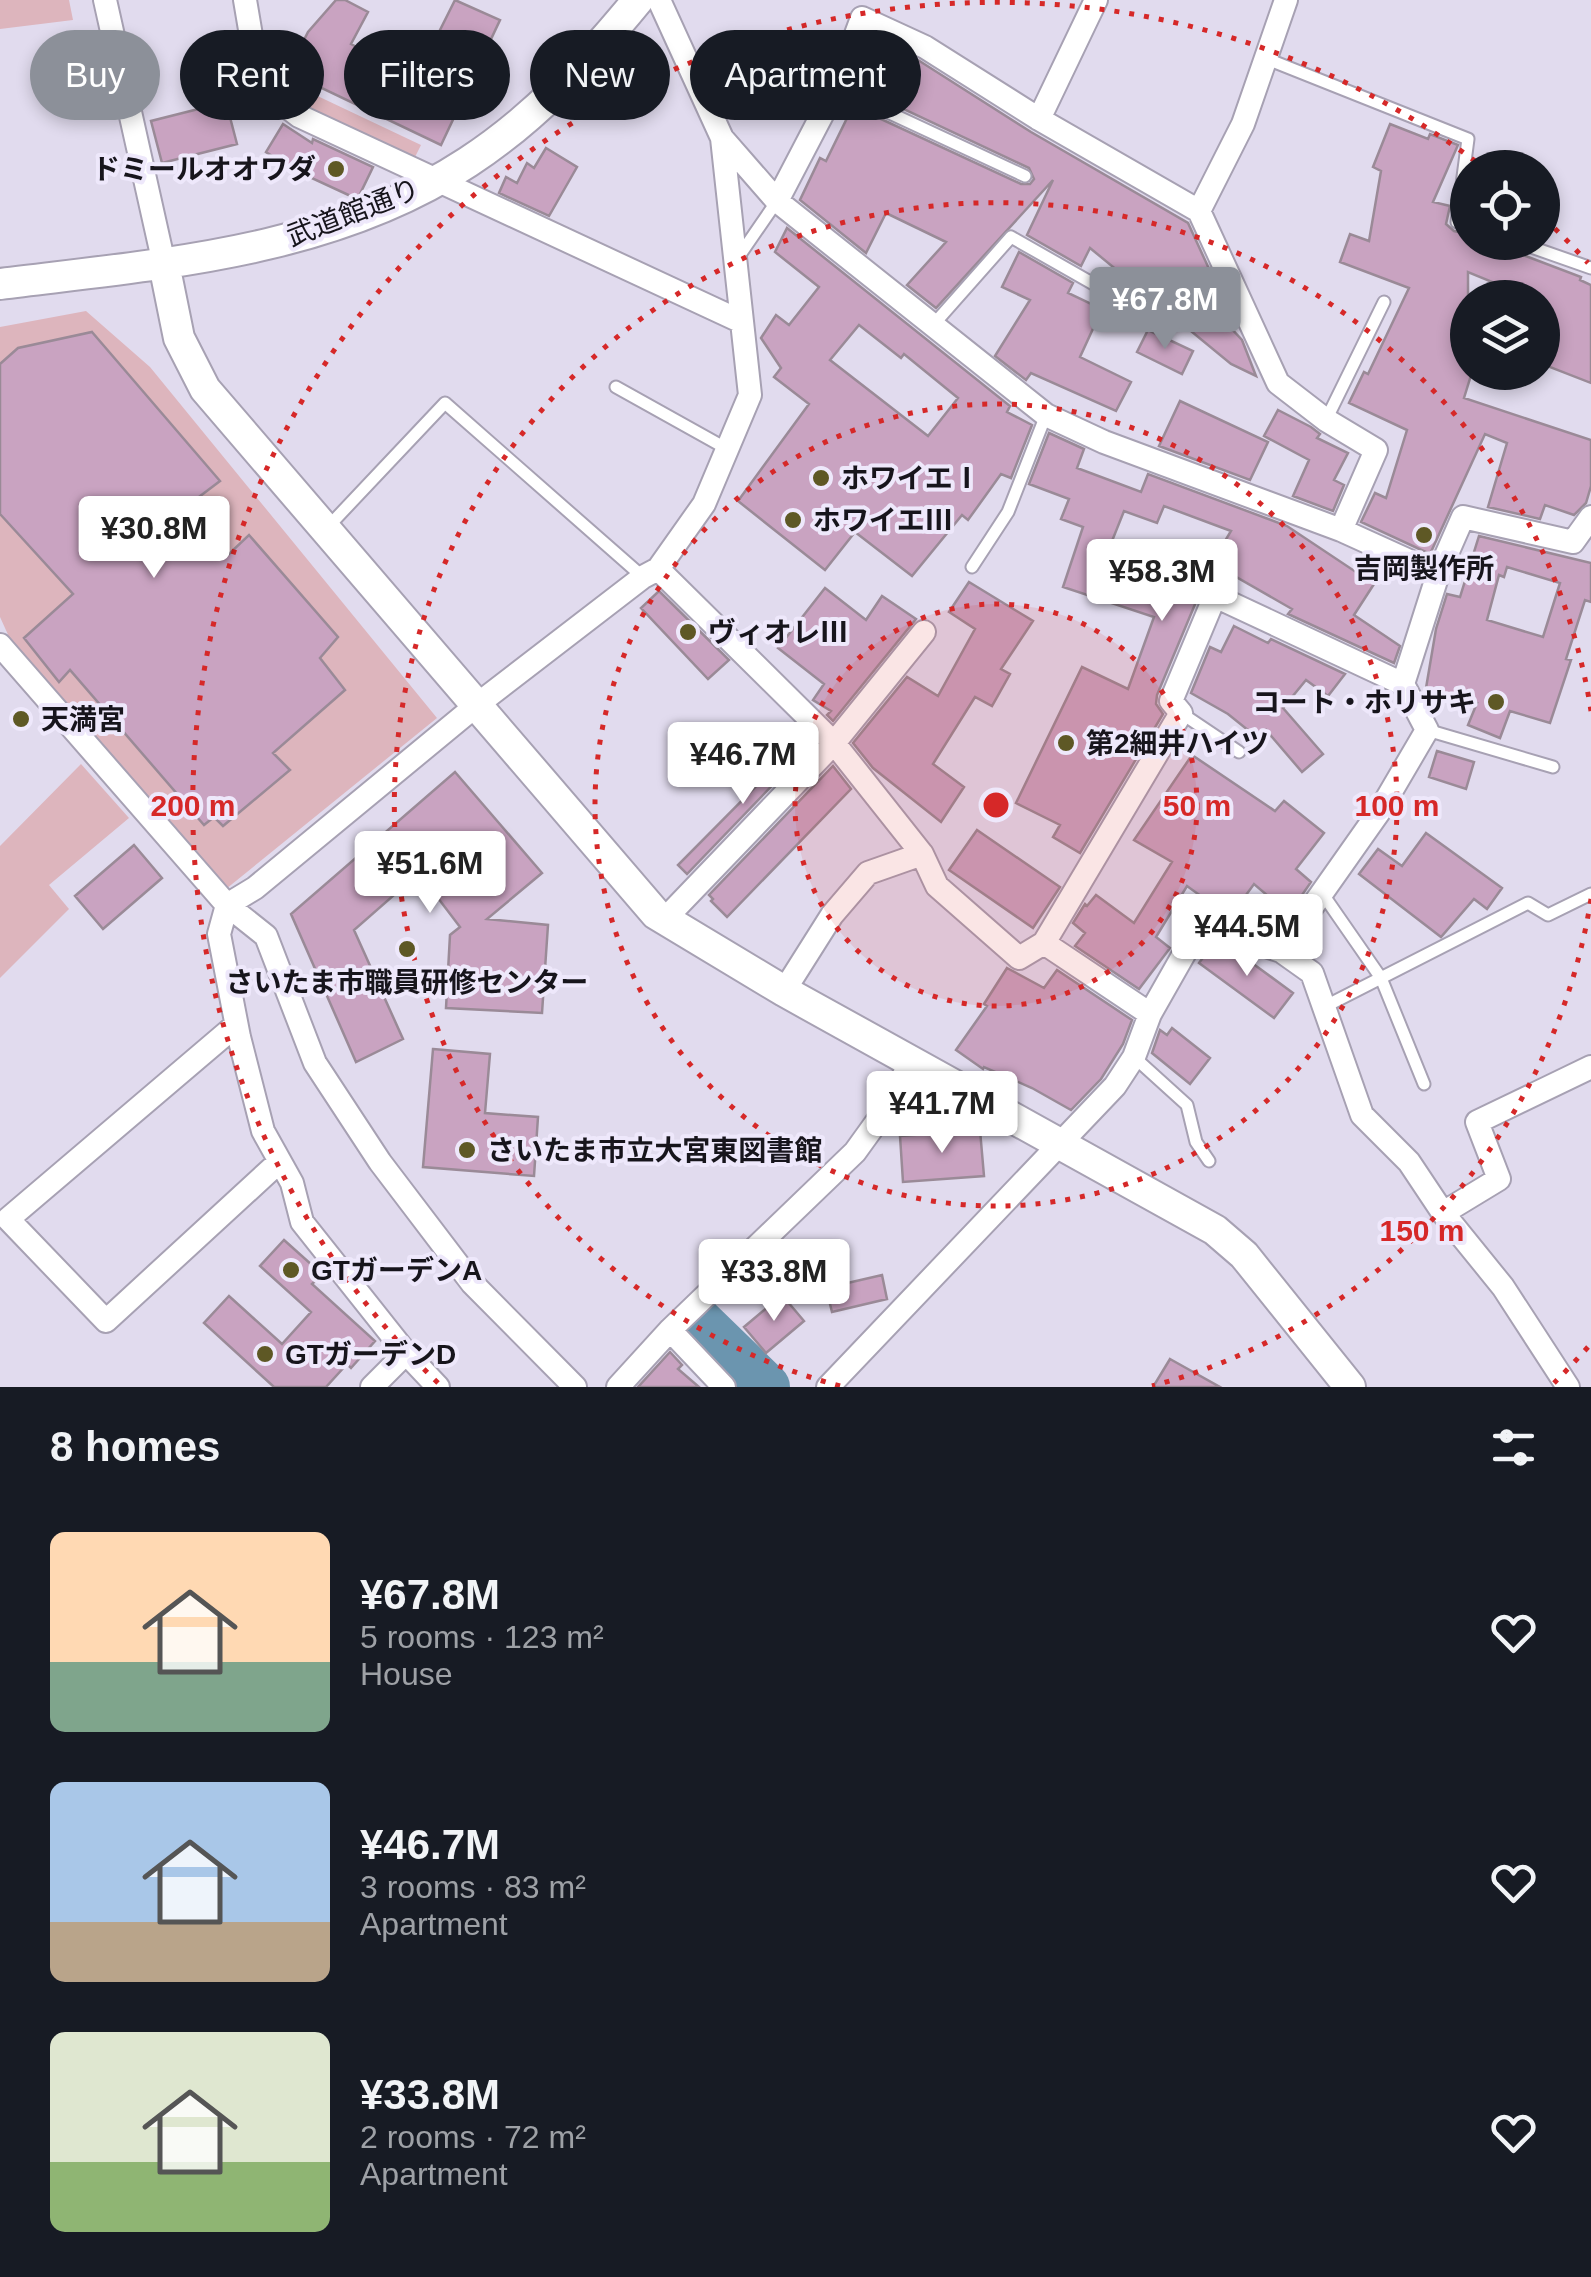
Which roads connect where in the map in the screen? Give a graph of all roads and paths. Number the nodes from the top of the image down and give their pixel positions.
1 (105, 0) edge
2 (245, 0) edge
3 (638, 0) edge
4 (659, 0) edge
5 (1096, 0) edge
6 (1286, 0) edge
7 (866, 9) edge
8 (1268, 60) junction
9 (1039, 118) junction
10 (819, 120) edge
11 (904, 120) edge
12 (722, 138) junction
13 (1467, 150) edge
14 (1024, 176) dead end
15 (438, 179) junction
16 (777, 201) junction
17 (1199, 211) junction
18 (1560, 257) edge
19 (734, 263) junction
20 (164, 264) junction
21 (1591, 268) edge
22 (0, 284) edge
23 (1384, 302) dead end
24 (1127, 304) dead end
25 (740, 321) junction
26 (934, 324) junction
27 (616, 387) dead end
28 (1046, 414) junction
29 (1326, 420) junction
30 (728, 450) junction
31 (1591, 518) edge
32 (325, 530) junction
33 (1341, 530) junction
34 (1582, 547) edge
35 (972, 568) dead end
36 (651, 573) junction
37 (1438, 574) junction
38 (924, 632) dead end
39 (0, 645) edge
40 (1403, 684) junction
41 (478, 704) junction
42 (1180, 713) junction
43 (1427, 730) junction
44 (834, 743) junction
45 (1239, 752) dead end
46 (1553, 767) dead end
47 (922, 854) junction
48 (1322, 893) junction
49 (1591, 894) edge
50 (228, 904) junction
51 (664, 920) junction
52 (1044, 942) junction
53 (1281, 951) junction
54 (1381, 978) junction
55 (784, 991) junction
56 (1324, 1007) junction
57 (1150, 1014) junction
58 (236, 1026) junction
59 (1134, 1057) junction
60 (911, 1062) junction
61 (1591, 1067) edge
62 (1424, 1084) dead end
63 (1062, 1144) junction
64 (1208, 1160) dead end
65 (279, 1162) junction
66 (1444, 1213) junction
67 (670, 1330) junction
68 (406, 1353) junction
69 (372, 1387) edge
70 (438, 1387) edge
71 (576, 1387) edge
72 (618, 1387) edge
73 (724, 1387) edge
74 (828, 1387) edge
75 (1350, 1387) edge
76 (1568, 1387) edge

1 - 20 street
2 - 15 street
3 - 15 street, 武道館通り
4 - 12 street
5 - 9 street
6 - 8 street
7 - 9 street
8 - 13 lane
8 - 17 street
9 - 17 street
10 - 16 street
11 - 14 lane
12 - 16 street
12 - 19 street
15 - 20 street, 武道館通り
15 - 25 street
16 - 19 lane
16 - 26 street
17 - 29 street
18 - 21 lane
19 - 25 street
20 - 22 street, 武道館通り
20 - 32 street
23 - 29 lane
24 - 26 lane
25 - 30 street
26 - 28 street
27 - 30 lane
28 - 33 street
28 - 35 lane
29 - 33 street
30 - 36 street
31 - 34 street
32 - 36 lane
32 - 41 street
33 - 37 street
34 - 37 street
36 - 41 street
36 - 44 street
37 - 40 street
38 - 44 street
39 - 50 street
40 - 42 street
40 - 43 street
41 - 50 street
41 - 51 street
42 - 45 lane
42 - 52 street
43 - 46 lane
43 - 48 street
44 - 47 street
44 - 51 street
47 - 52 street
47 - 55 street
48 - 53 street
48 - 54 lane
49 - 54 lane
50 - 58 street
50 - 71 street
51 - 55 street
52 - 57 street
53 - 56 street
53 - 57 street
54 - 56 lane
54 - 62 lane
55 - 60 street
56 - 66 street
57 - 59 street
58 - 65 street
58 - 65 street
59 - 63 street
59 - 64 lane
60 - 63 street
60 - 67 street
61 - 66 street
63 - 74 street
63 - 75 street
65 - 68 street
66 - 76 street
67 - 72 street
67 - 73 street
68 - 69 street
68 - 70 street

